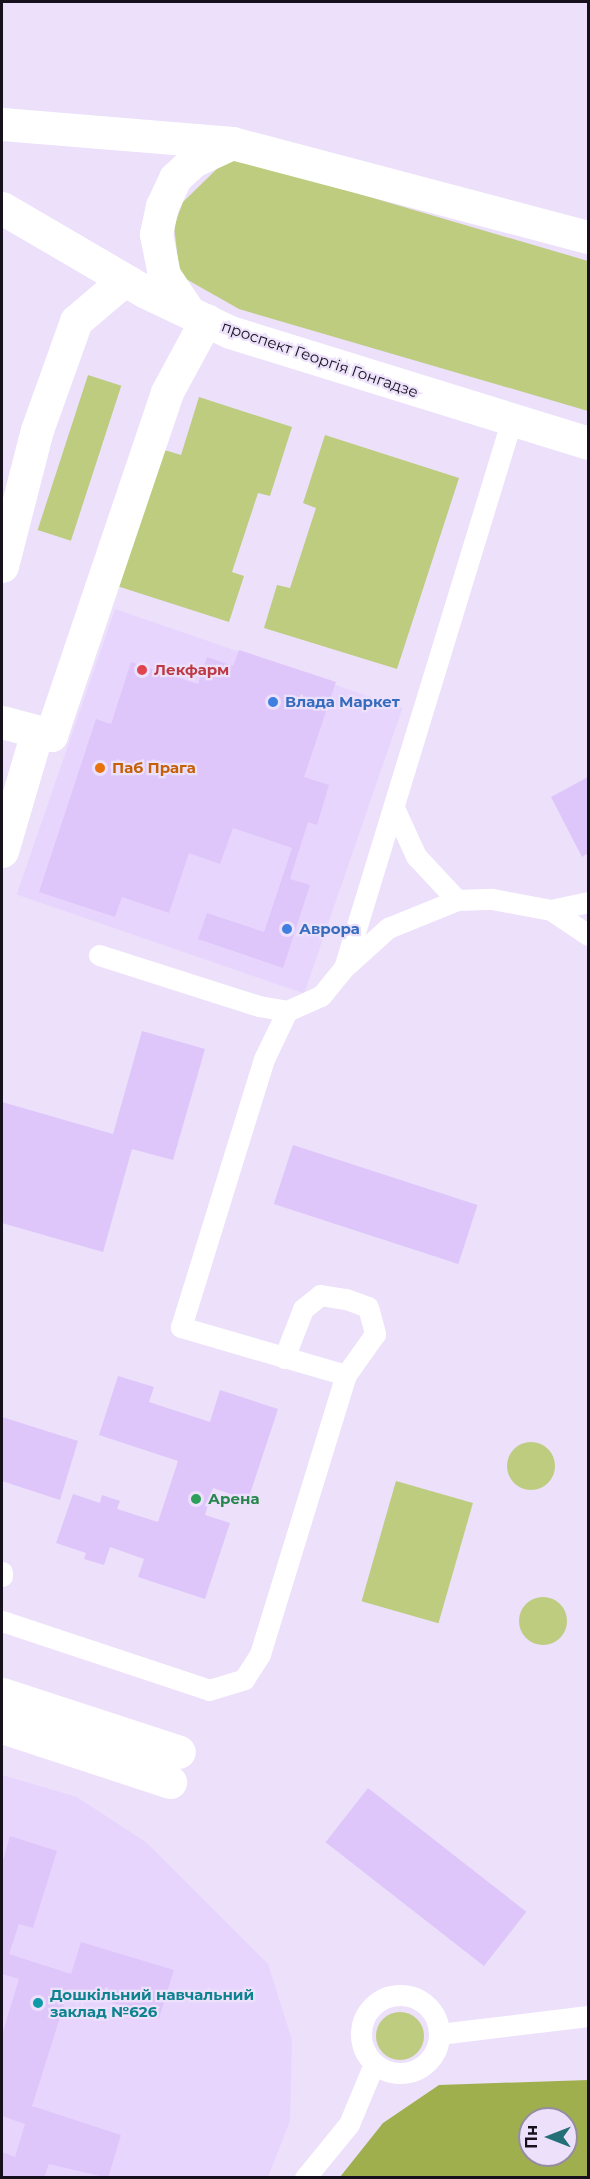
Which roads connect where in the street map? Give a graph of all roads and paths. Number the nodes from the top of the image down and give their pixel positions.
1 (2, 124) edge
2 (232, 143) junction
3 (2, 208) edge
4 (588, 237) edge
5 (124, 280) junction
6 (196, 314) junction
7 (511, 422) junction
8 (588, 443) edge
9 (2, 566) edge
10 (2, 722) edge
11 (37, 732) junction
12 (394, 810) junction
13 (2, 851) edge
14 (457, 900) junction
15 (588, 902) edge
16 (550, 910) junction
17 (588, 934) edge
18 (99, 955) dead end
19 (344, 968) junction
20 (287, 1011) junction
21 (284, 1358) junction
22 (346, 1376) junction
23 (2, 1621) edge
24 (2, 1694) edge
25 (2, 1727) edge
26 (588, 2016) edge
27 (439, 2034) junction
28 (374, 2064) junction
29 (305, 2178) edge

1 - 2 street
2 - 4 street
2 - 6 street
3 - 5 street, проспект Георгія Гонгадзе
5 - 6 street, проспект Георгія Гонгадзе
5 - 9 street
6 - 7 street, проспект Георгія Гонгадзе
6 - 11 street
7 - 8 street, проспект Георгія Гонгадзе
7 - 12 lane
10 - 11 street
11 - 13 street
12 - 14 lane
12 - 19 lane
14 - 16 lane
14 - 19 lane
15 - 16 lane
16 - 17 lane
18 - 20 lane
19 - 20 lane
20 - 21 lane
21 - 22 lane
21 - 22 lane
22 - 23 lane
24 - 25 street
26 - 27 lane
27 - 28 lane
27 - 28 lane
28 - 29 lane

